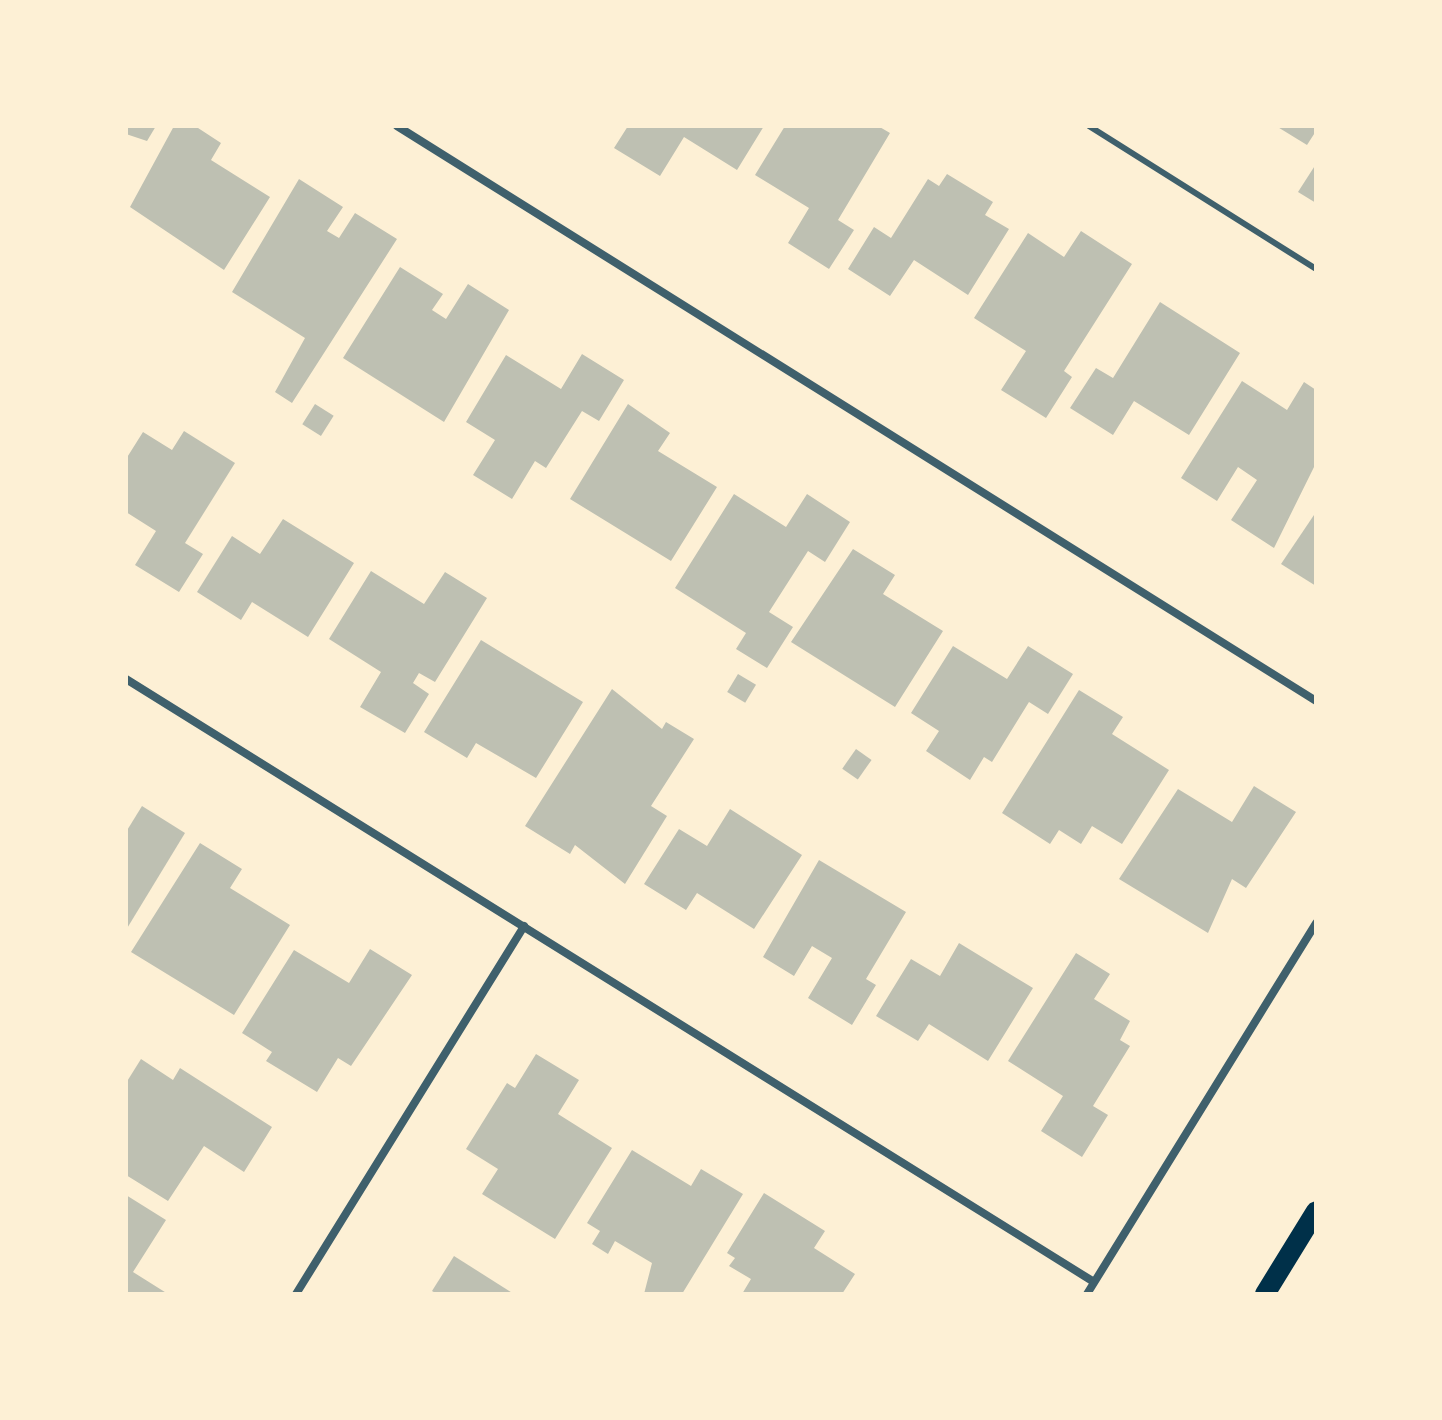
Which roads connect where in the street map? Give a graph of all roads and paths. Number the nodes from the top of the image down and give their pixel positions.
1 (397, 126) edge
2 (1089, 126) edge
3 (1316, 269) edge
4 (126, 679) edge
5 (1316, 701) edge
6 (1316, 923) edge
7 (524, 926) junction
8 (1316, 1211) edge
9 (1094, 1282) junction
10 (296, 1294) edge
11 (1087, 1294) edge
12 (1265, 1294) edge

1 - 5 street
2 - 3 lane
4 - 7 street
6 - 9 street
7 - 9 street
7 - 10 street
8 - 12 main road
9 - 11 street

